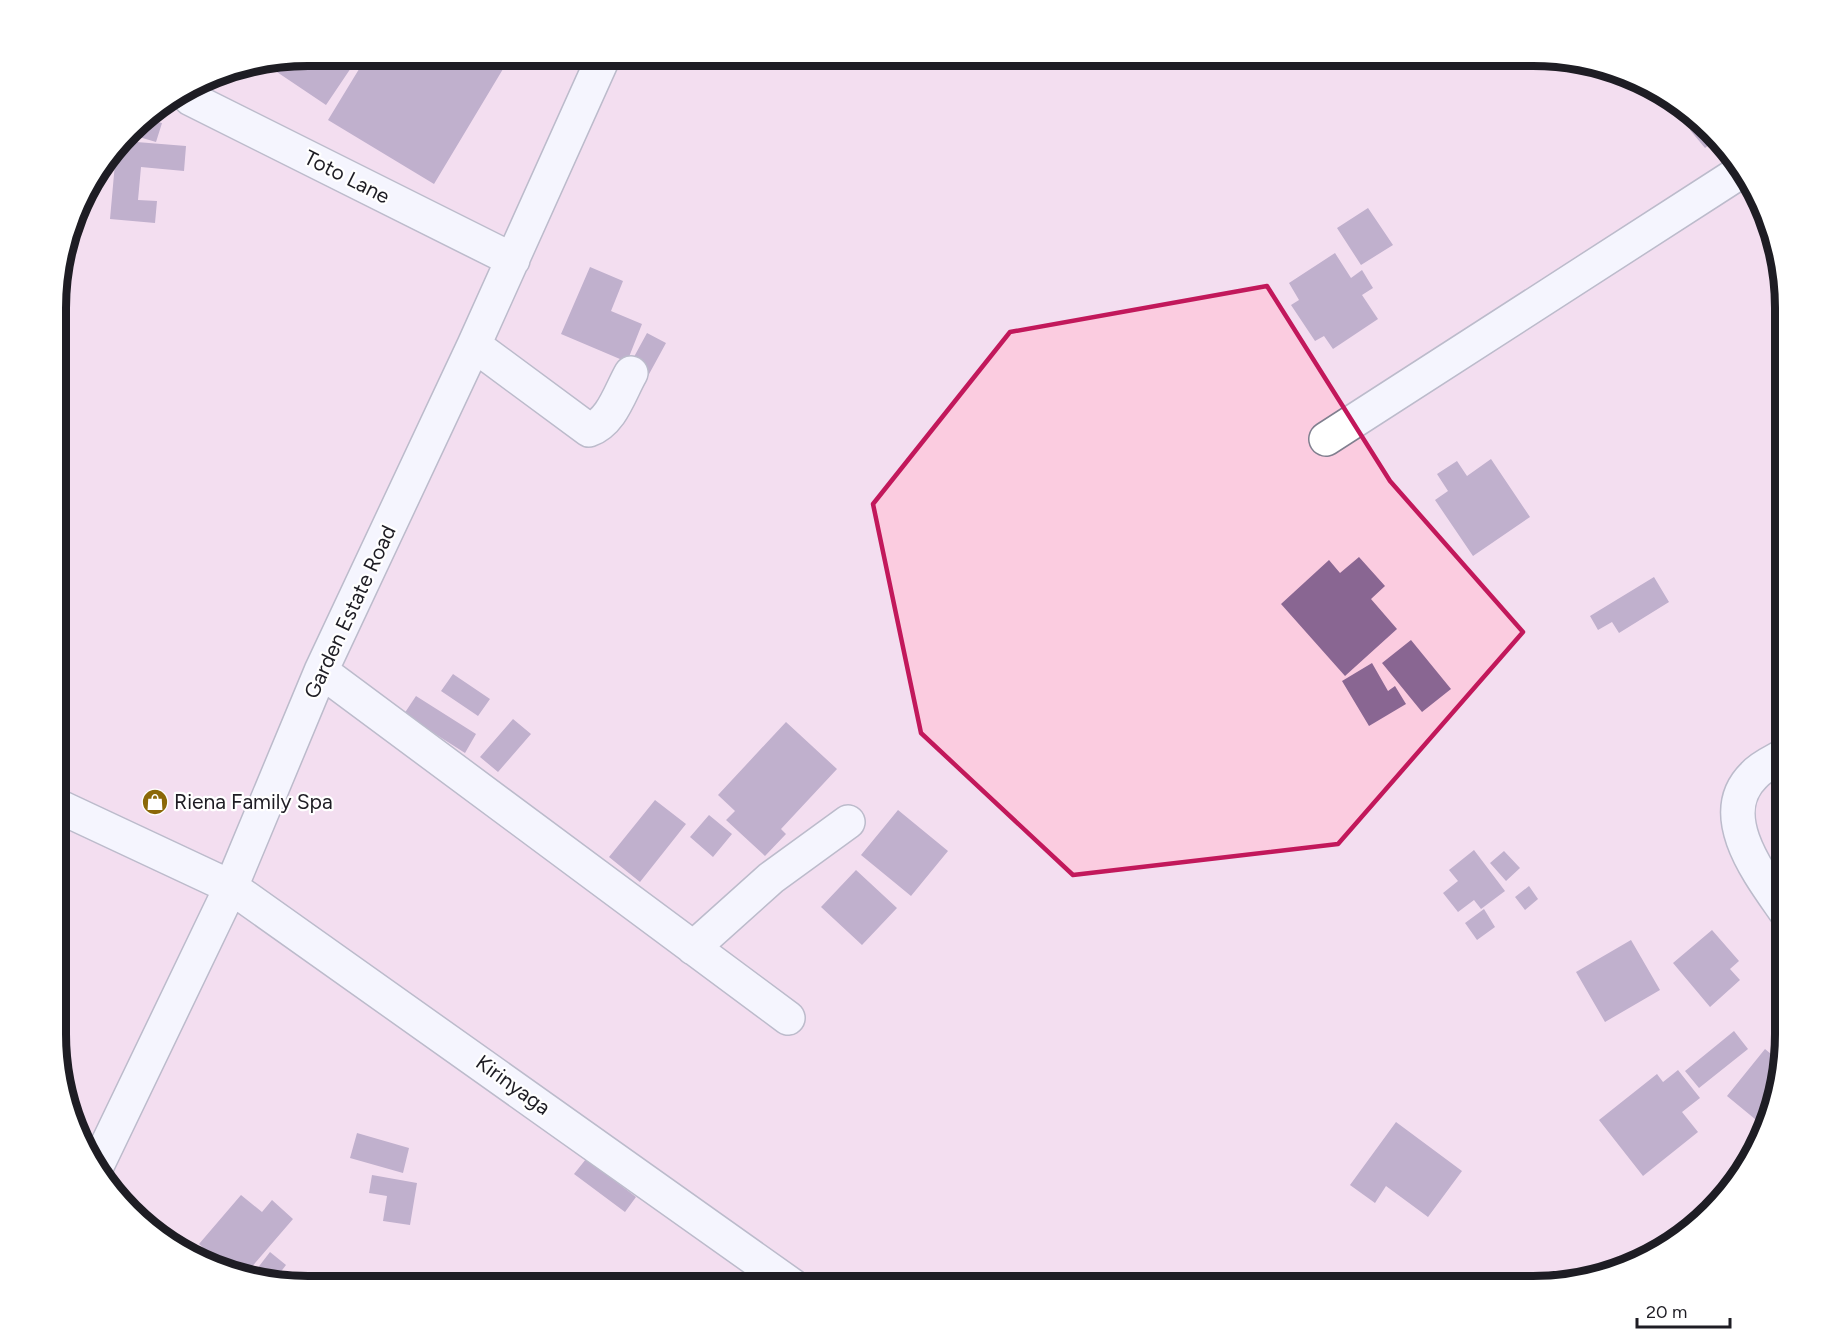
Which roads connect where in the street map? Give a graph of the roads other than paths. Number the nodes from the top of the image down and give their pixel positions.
1 (600, 66) edge
2 (189, 97) edge
3 (1735, 175) edge
4 (513, 260) junction
5 (474, 345) junction
6 (631, 373) dead end
7 (1326, 439) dead end
8 (321, 671) junction
9 (1775, 761) edge
10 (66, 810) edge
11 (848, 822) dead end
12 (231, 887) junction
13 (1775, 895) edge
14 (693, 948) junction
15 (788, 1018) dead end
16 (101, 1159) edge
17 (779, 1276) edge

1 - 4 street, Garden Estate Road
2 - 4 street, Toto Lane
3 - 7 street
4 - 5 street, Garden Estate Road
5 - 6 street
5 - 8 street, Garden Estate Road
8 - 12 street, Garden Estate Road
8 - 14 street
9 - 13 street
10 - 12 street, Kirinyaga
11 - 14 street
12 - 16 street, Garden Estate Road
12 - 17 street, Kirinyaga
14 - 15 street

